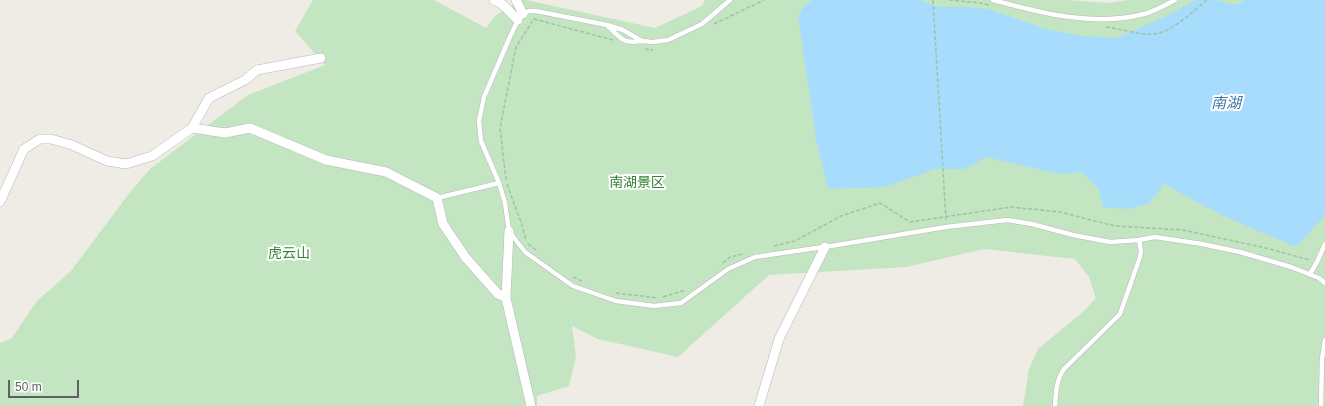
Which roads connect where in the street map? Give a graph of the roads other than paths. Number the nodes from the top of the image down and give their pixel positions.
1 (494, 0) edge
2 (516, 0) edge
3 (730, 0) edge
4 (993, 0) edge
5 (1175, 0) edge
6 (521, 17) junction
7 (607, 25) junction
8 (642, 41) junction
9 (321, 58) dead end
10 (192, 128) junction
11 (499, 183) junction
12 (437, 198) junction
13 (0, 202) edge
14 (509, 231) junction
15 (1139, 240) junction
16 (1325, 244) edge
17 (825, 247) junction
18 (1310, 274) junction
19 (1325, 283) edge
20 (506, 298) junction
21 (1325, 340) edge
22 (531, 406) edge
23 (759, 406) edge
24 (1055, 406) edge
25 (1322, 406) edge

1 - 6 street
2 - 6 street
3 - 8 lane
4 - 5 lane
6 - 7 lane
6 - 11 lane
7 - 8 lane
7 - 8 lane
9 - 10 street
10 - 12 street
10 - 13 street
11 - 12 lane
11 - 14 lane
12 - 20 street
14 - 17 lane
14 - 20 street
15 - 17 lane
15 - 18 lane
15 - 24 lane
16 - 18 lane
17 - 23 street
18 - 19 lane
20 - 22 street
21 - 25 lane

